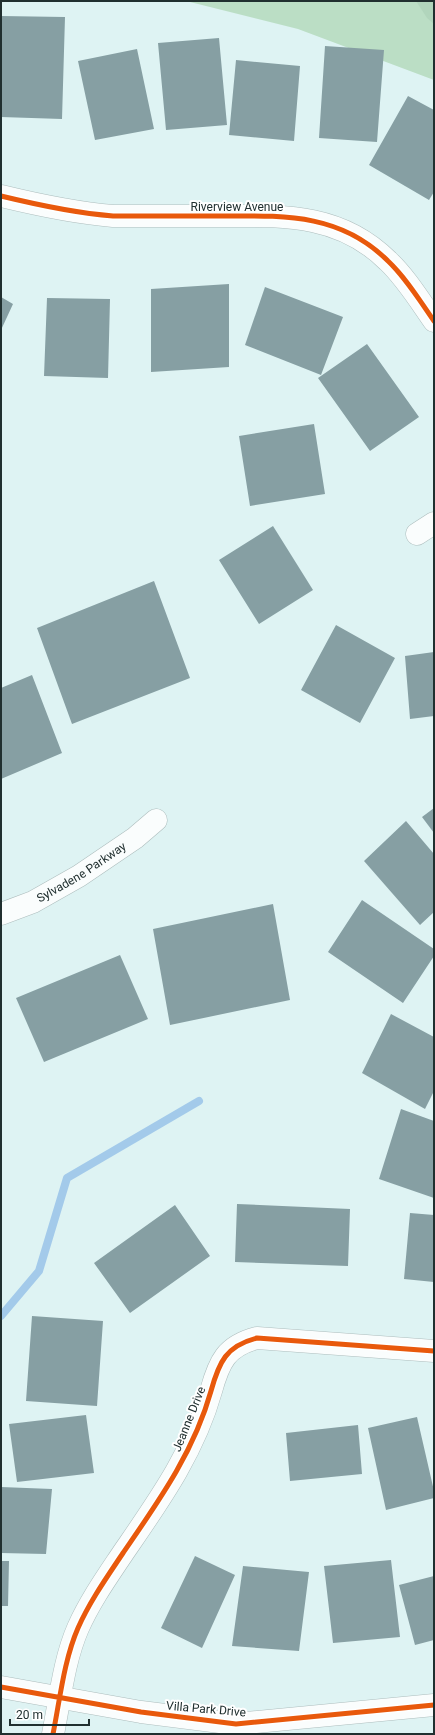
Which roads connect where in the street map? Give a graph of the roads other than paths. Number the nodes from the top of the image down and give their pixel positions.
1 (1, 196) edge
2 (434, 322) edge
3 (156, 820) dead end
4 (1, 914) edge
5 (434, 1350) edge
6 (1, 1686) edge
7 (61, 1697) junction
8 (434, 1705) edge
9 (53, 1734) edge

1 - 2 street, Riverview Avenue
3 - 4 street, Sylvadene Parkway
5 - 7 street, Jeanne Drive
6 - 7 street, Villa Park Drive
7 - 8 street, Villa Park Drive
7 - 9 street, Jeanne Drive

